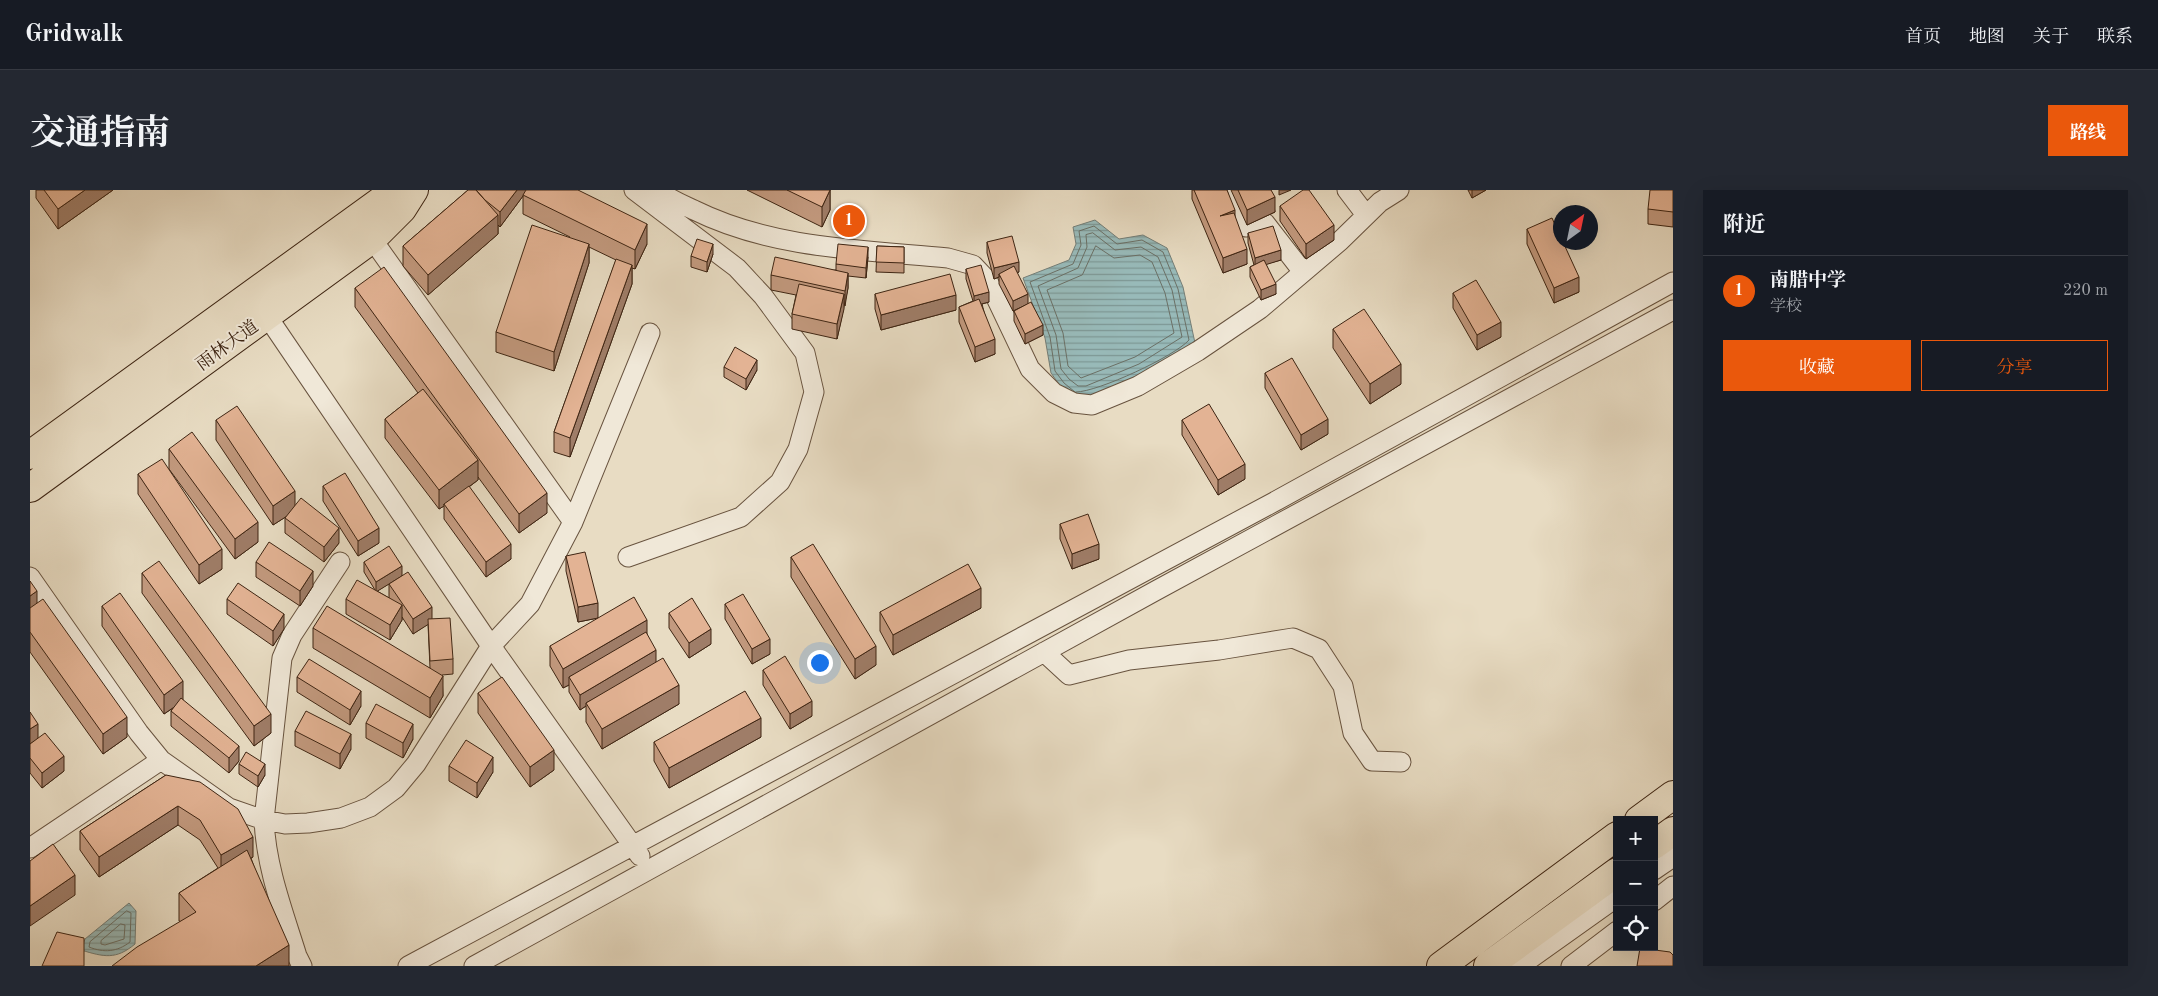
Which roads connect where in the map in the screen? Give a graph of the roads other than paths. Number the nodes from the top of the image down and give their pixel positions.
1 (396, 190) edge
2 (414, 190) edge
3 (634, 190) edge
4 (657, 190) edge
5 (1224, 190) edge
6 (1347, 190) edge
7 (1399, 190) edge
8 (1366, 215) junction
9 (372, 239) junction
10 (1303, 272) junction
11 (1673, 282) edge
12 (1673, 310) edge
13 (267, 316) junction
14 (650, 333) dead end
15 (30, 455) edge
16 (30, 488) edge
17 (573, 522) junction
18 (628, 557) dead end
19 (340, 562) dead end
20 (1146, 570) junction
21 (30, 577) edge
22 (1157, 590) junction
23 (491, 646) junction
24 (1044, 652) junction
25 (161, 760) junction
26 (1401, 762) dead end
27 (1673, 795) edge
28 (1644, 816) edge
29 (264, 820) junction
30 (1673, 831) edge
31 (1613, 839) edge
32 (1658, 842) edge
33 (633, 846) junction
34 (30, 848) edge
35 (1673, 857) edge
36 (1658, 867) edge
37 (648, 869) junction
38 (1613, 875) edge
39 (1673, 886) edge
40 (1658, 898) edge
41 (1613, 900) edge
42 (1613, 934) edge
43 (302, 966) edge
44 (408, 966) edge
45 (474, 966) edge
46 (1441, 966) edge
47 (1488, 966) edge
48 (1520, 966) edge
49 (1571, 966) edge

1 - 15 highway, 雨林大道
2 - 9 highway, 雨林大道
3 - 18 street
4 - 10 street
5 - 10 street
6 - 8 street
7 - 8 street
8 - 10 street
9 - 13 highway, 雨林大道
9 - 17 street
11 - 20 street
12 - 22 street
13 - 16 highway, 雨林大道
13 - 23 street
14 - 17 street
17 - 23 street
19 - 29 street
20 - 22 street
20 - 33 street
21 - 25 street
22 - 24 street
23 - 29 street
23 - 33 street
24 - 26 street
24 - 37 street
25 - 29 street
25 - 34 street
27 - 28 highway
29 - 43 street
30 - 32 highway
31 - 46 highway
33 - 37 street
33 - 44 street
35 - 36 street
37 - 45 street
38 - 47 highway
39 - 40 street
41 - 48 street
42 - 49 street

